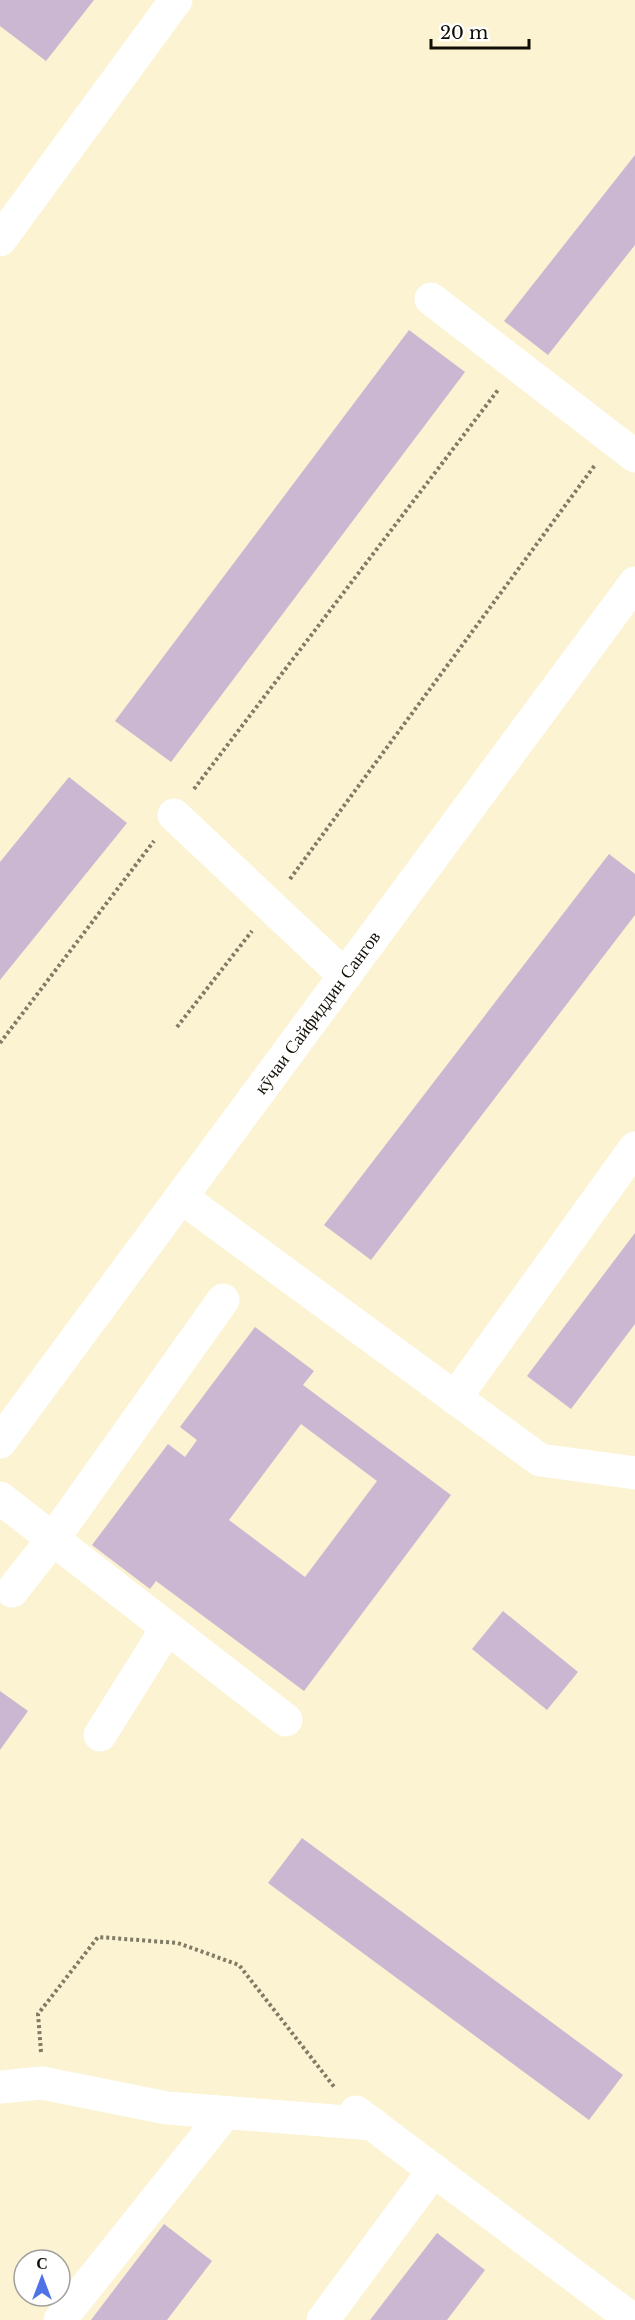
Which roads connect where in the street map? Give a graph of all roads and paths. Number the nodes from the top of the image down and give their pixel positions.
1 (176, 0) edge
2 (0, 240) edge
3 (431, 299) dead end
4 (517, 365) junction
5 (624, 447) edge
6 (635, 583) edge
7 (174, 815) junction
8 (271, 906) junction
9 (345, 976) junction
10 (177, 1027) dead end
11 (0, 1042) edge
12 (635, 1148) edge
13 (181, 1197) junction
14 (223, 1300) dead end
15 (455, 1398) junction
16 (0, 1442) edge
17 (635, 1473) edge
18 (0, 1498) edge
19 (53, 1539) junction
20 (12, 1591) dead end
21 (167, 1628) junction
22 (286, 1720) dead end
23 (100, 1735) dead end
24 (42, 2083) junction
25 (0, 2087) edge
26 (225, 2113) junction
27 (362, 2116) junction
28 (434, 2170) junction
29 (60, 2320) edge
30 (324, 2320) edge
31 (633, 2320) edge

1 - 2 street
3 - 4 street
4 - 5 street
4 - 7 path
5 - 8 path
6 - 9 street, кӯчаи Сайфиддин Сангов
7 - 8 street
7 - 11 path
8 - 9 street
8 - 10 path
9 - 13 street, кӯчаи Сайфиддин Сангов
12 - 15 street
13 - 15 street
13 - 16 street, кӯчаи Сайфиддин Сангов
14 - 19 street
15 - 17 street
18 - 19 street
19 - 20 street
19 - 21 street
21 - 22 street
21 - 23 street
24 - 25 street
24 - 26 street
24 - 27 path
26 - 27 street
26 - 29 street
27 - 28 street
28 - 30 street
28 - 31 street

